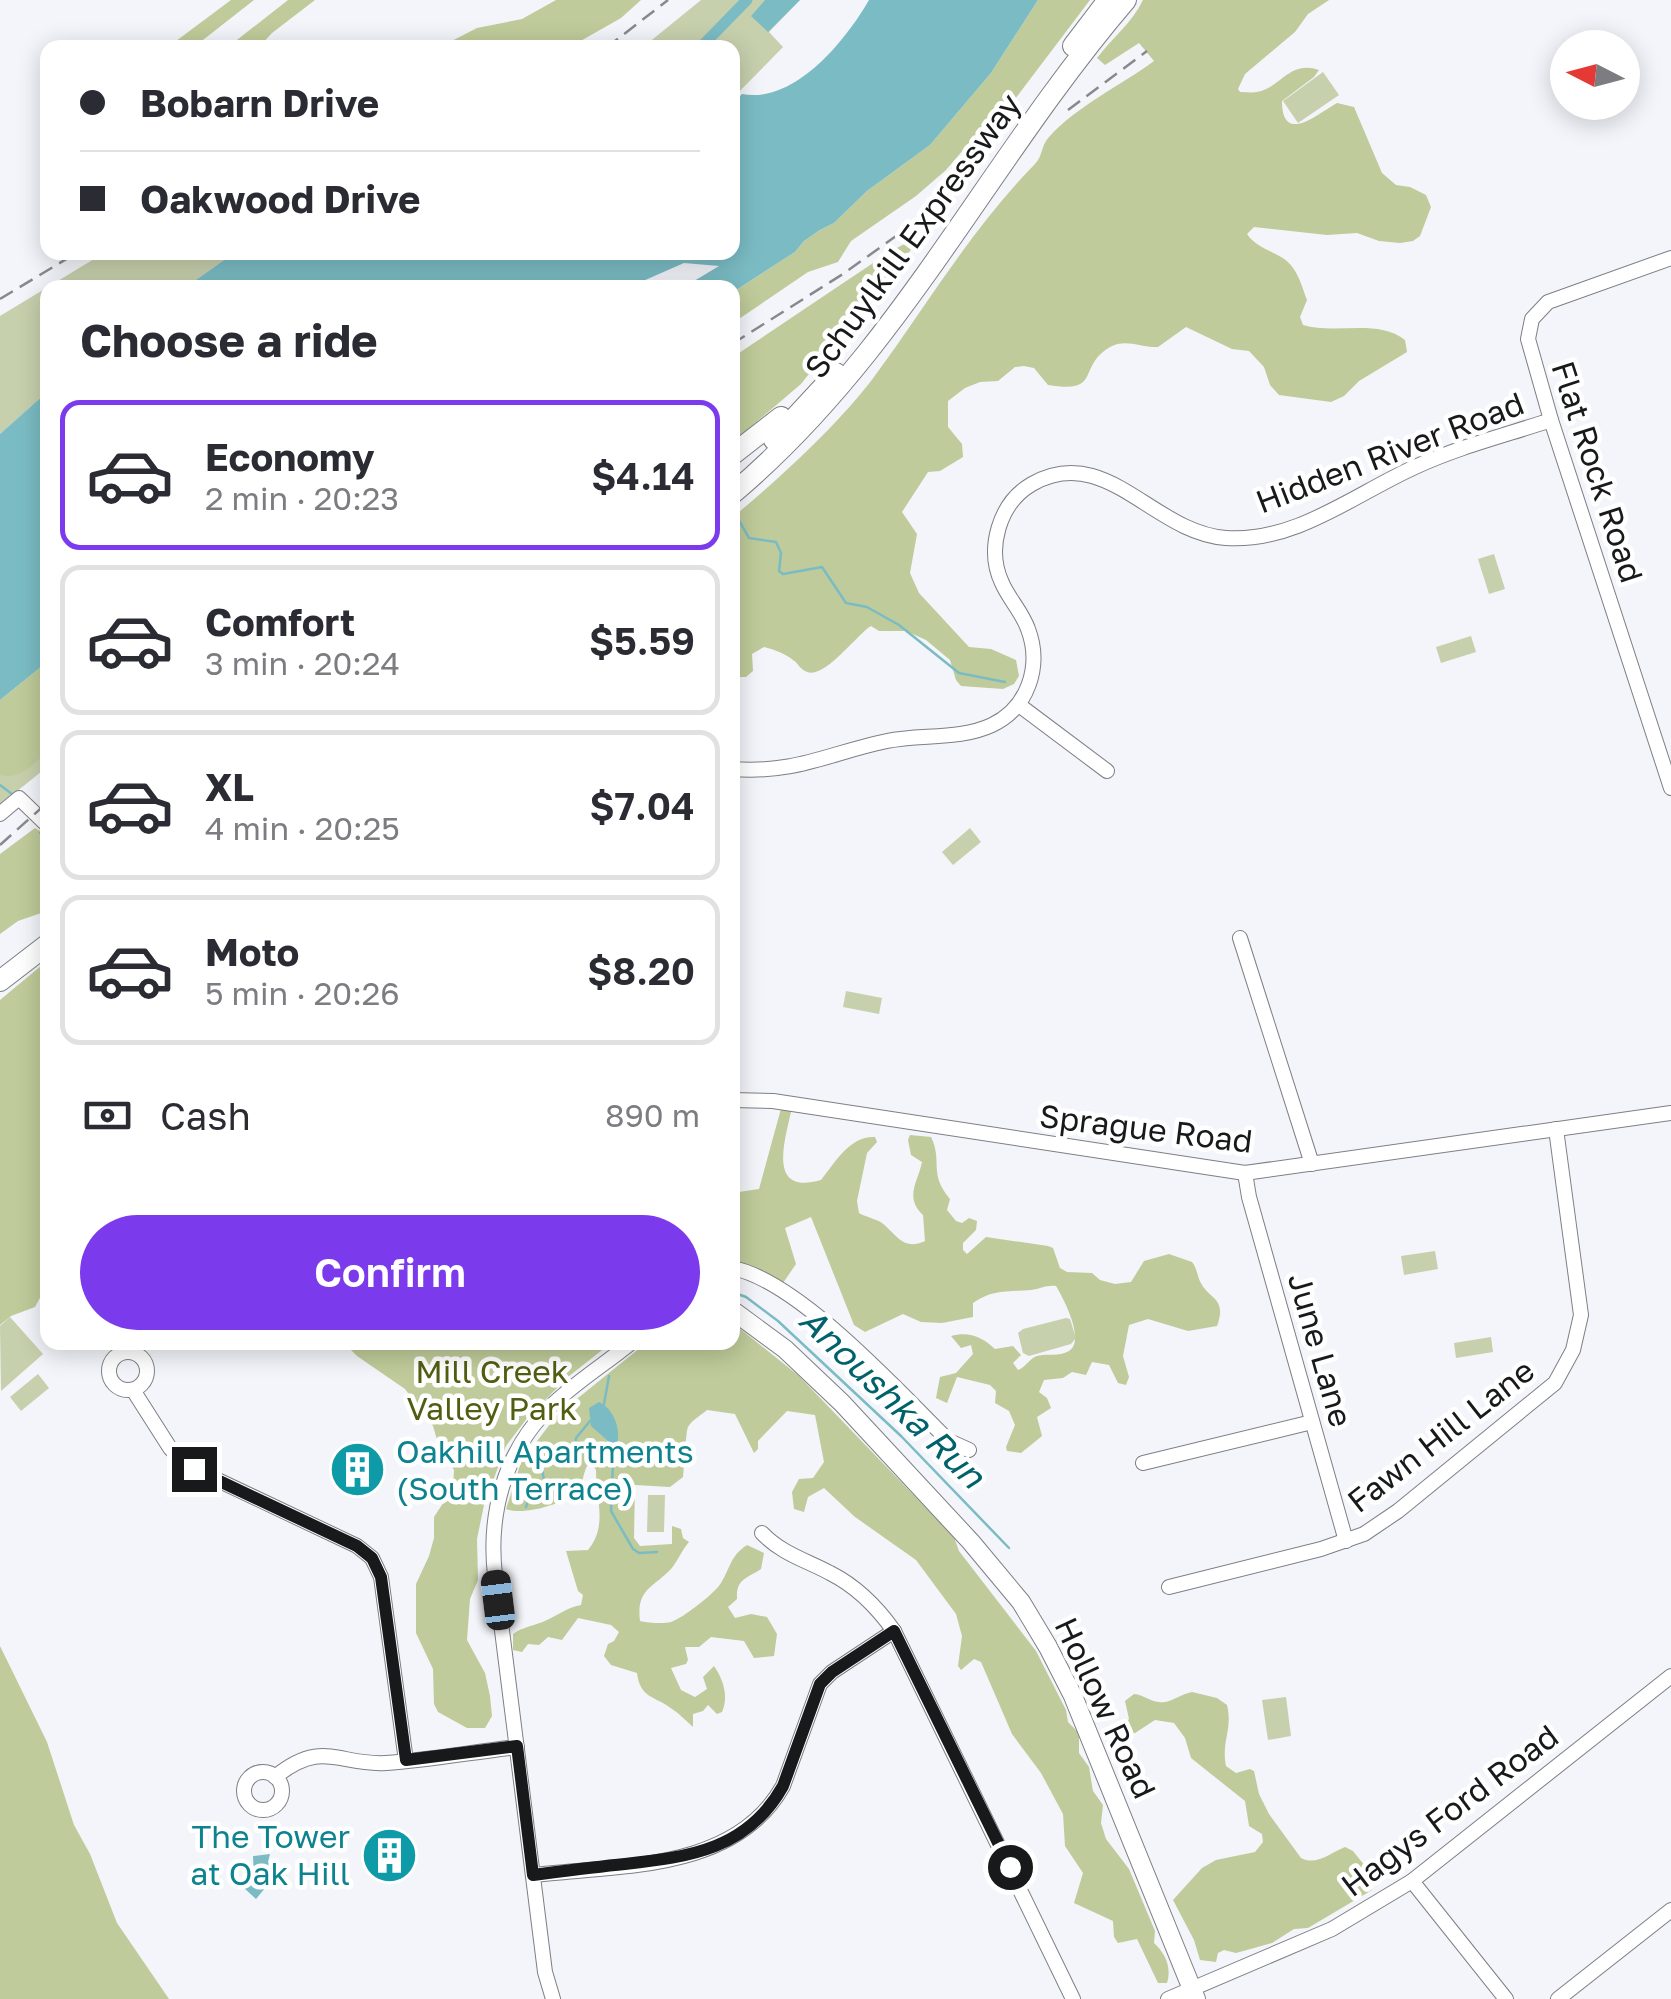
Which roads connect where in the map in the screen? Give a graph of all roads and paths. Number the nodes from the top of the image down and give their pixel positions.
1 (1108, 0) edge
2 (1126, 0) edge
3 (1671, 258) edge
4 (830, 380) junction
5 (1551, 420) junction
6 (740, 449) edge
7 (740, 470) edge
8 (740, 487) edge
9 (1019, 704) junction
10 (740, 768) edge
11 (1107, 771) dead end
12 (1671, 788) edge
13 (0, 814) edge
14 (40, 818) edge
15 (40, 933) edge
16 (1240, 938) dead end
17 (40, 950) edge
18 (0, 963) edge
19 (0, 981) edge
20 (740, 1100) edge
21 (1671, 1112) edge
22 (1556, 1129) junction
23 (1312, 1164) junction
24 (1245, 1174) junction
25 (740, 1271) edge
26 (740, 1316) edge
27 (622, 1350) edge
28 (133, 1390) dead end
29 (1312, 1422) junction
30 (968, 1450) dead end
31 (1143, 1463) dead end
32 (762, 1533) dead end
33 (1346, 1542) junction
34 (1169, 1586) dead end
35 (894, 1631) junction
36 (1671, 1676) edge
37 (517, 1746) junction
38 (406, 1760) junction
39 (275, 1776) dead end
40 (533, 1875) junction
41 (1412, 1881) junction
42 (1671, 1910) edge
43 (1194, 1994) edge
44 (553, 1999) edge
45 (1073, 1999) edge
46 (1168, 1999) edge
47 (1506, 1999) edge
48 (1558, 1999) edge

1 - 4 highway, Schuylkill Expressway
2 - 8 highway, Schuylkill Expressway
3 - 5 street, Flat Rock Road
4 - 6 highway
4 - 7 highway, Schuylkill Expressway
5 - 9 street, Hidden River Road
5 - 12 street, Flat Rock Road
9 - 10 street
9 - 11 street
13 - 14 street
15 - 18 highway
16 - 23 street
17 - 19 highway
20 - 24 street, Sprague Road
21 - 22 street, Sprague Road
22 - 23 street, Sprague Road
22 - 33 street, Fawn Hill Lane
23 - 24 street, Sprague Road
24 - 29 street, June Lane
25 - 30 street
26 - 43 main road, Hollow Road
27 - 37 street
28 - 38 street
29 - 31 street
29 - 33 street, June Lane
32 - 35 street
33 - 34 street, Fawn Hill Lane
35 - 40 street
35 - 45 street
36 - 41 street, Hagys Ford Road
37 - 38 street
37 - 40 street
38 - 39 street
40 - 44 street
41 - 43 street, Hagys Ford Road
41 - 47 street
42 - 48 street
43 - 46 street, Hagys Ford Road

